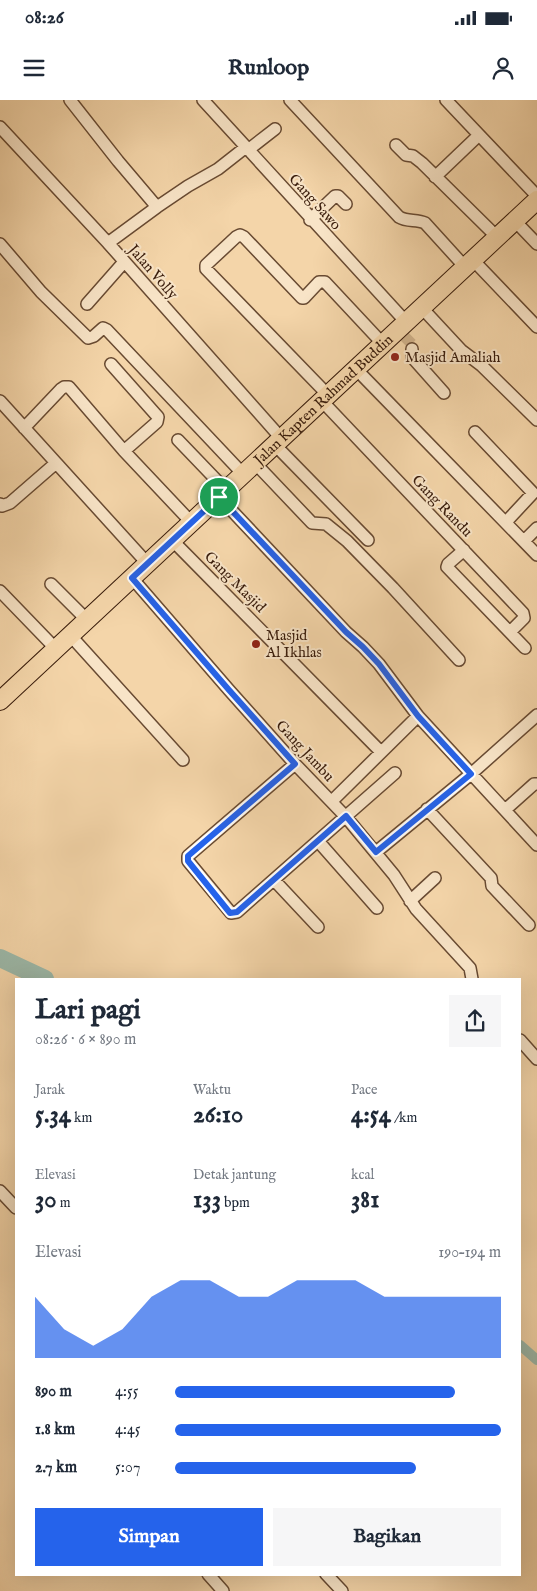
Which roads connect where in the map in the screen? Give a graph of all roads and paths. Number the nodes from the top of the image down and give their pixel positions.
1 (70, 100) edge
2 (203, 100) edge
3 (290, 100) edge
4 (446, 100) edge
5 (1, 129) edge
6 (275, 129) dead end
7 (479, 135) junction
8 (396, 145) dead end
9 (247, 148) junction
10 (435, 177) junction
11 (537, 196) edge
12 (537, 200) edge
13 (346, 204) dead end
14 (157, 207) junction
15 (310, 220) junction
16 (514, 221) junction
17 (496, 238) junction
18 (108, 243) junction
19 (0, 244) edge
20 (537, 244) edge
21 (124, 262) junction
22 (469, 263) junction
23 (87, 304) dead end
24 (422, 308) junction
25 (537, 327) edge
26 (403, 329) junction
27 (383, 344) junction
28 (412, 350) tunnel mouth
29 (111, 364) dead end
30 (356, 369) junction
31 (444, 393) dead end
32 (325, 398) junction
33 (0, 401) edge
34 (537, 420) edge
35 (23, 427) junction
36 (476, 432) dead end
37 (178, 440) dead end
38 (278, 441) junction
39 (124, 451) junction
40 (56, 464) junction
41 (249, 469) junction
42 (222, 493) junction
43 (0, 504) edge
44 (191, 522) junction
45 (506, 522) junction
46 (537, 528) edge
47 (172, 540) junction
48 (368, 540) dead end
49 (524, 541) junction
50 (464, 550) junction
51 (537, 555) edge
52 (147, 563) junction
53 (132, 578) junction
54 (51, 584) dead end
55 (0, 591) edge
56 (87, 620) junction
57 (510, 632) junction
58 (70, 635) junction
59 (56, 648) junction
60 (525, 648) dead end
61 (459, 660) dead end
62 (0, 701) edge
63 (537, 715) edge
64 (418, 716) junction
65 (381, 752) junction
66 (183, 760) dead end
67 (295, 764) junction
68 (395, 772) dead end
69 (471, 774) junction
70 (537, 784) edge
71 (332, 800) junction
72 (427, 810) junction
73 (505, 810) junction
74 (346, 816) junction
75 (318, 841) junction
76 (537, 845) edge
77 (376, 852) junction
78 (434, 878) dead end
79 (274, 880) junction
80 (410, 901) junction
81 (377, 908) dead end
82 (529, 924) dead end
83 (318, 927) dead end
84 (472, 978) edge
85 (521, 1041) edge
86 (537, 1059) edge
87 (0, 1191) edge
88 (15, 1207) edge
89 (210, 1576) edge
90 (328, 1576) edge
91 (223, 1591) edge
92 (342, 1591) edge

1 - 14 street
2 - 9 street, Gang Sawo
3 - 22 street
4 - 7 street
5 - 18 street, Jalan Volly
6 - 9 street
7 - 10 street
7 - 11 street
8 - 10 street
9 - 14 street
9 - 15 street, Gang Sawo
10 - 17 street
12 - 16 main road, Jalan Kapten Rahmad Buddin
13 - 15 street
14 - 18 street
15 - 26 street, Gang Sawo
16 - 17 main road, Jalan Kapten Rahmad Buddin
16 - 20 street
17 - 22 main road, Jalan Kapten Rahmad Buddin
18 - 21 street, Jalan Volly
19 - 41 street
21 - 23 street
21 - 38 street, Jalan Volly
22 - 24 main road, Jalan Kapten Rahmad Buddin
22 - 25 street
24 - 26 main road, Jalan Kapten Rahmad Buddin
24 - 34 street
26 - 27 main road, Jalan Kapten Rahmad Buddin
27 - 30 main road, Jalan Kapten Rahmad Buddin
27 - 32 street, Gang Randu
28 - 31 street
29 - 39 street
30 - 32 main road, Jalan Kapten Rahmad Buddin
30 - 45 street
32 - 38 main road, Jalan Kapten Rahmad Buddin
32 - 50 street, Gang Randu
33 - 35 street
35 - 39 street
35 - 40 street
36 - 45 street
37 - 42 street
38 - 41 main road, Jalan Kapten Rahmad Buddin
38 - 48 street, Jalan Volly
39 - 44 street
40 - 43 street
40 - 52 street
41 - 42 main road, Jalan Kapten Rahmad Buddin
41 - 61 street
42 - 44 main road, Jalan Kapten Rahmad Buddin
42 - 64 street
44 - 47 main road, Jalan Kapten Rahmad Buddin
45 - 49 street
46 - 49 street
47 - 52 main road, Jalan Kapten Rahmad Buddin
47 - 65 street, Gang Masjid
49 - 51 street
50 - 57 street, Gang Randu
50 - 57 street
52 - 53 main road, Jalan Kapten Rahmad Buddin
53 - 56 main road, Jalan Kapten Rahmad Buddin
53 - 67 street, Gang Jambu
54 - 56 street
55 - 59 street
56 - 58 main road, Jalan Kapten Rahmad Buddin
57 - 60 street
58 - 59 main road, Jalan Kapten Rahmad Buddin
58 - 66 street
59 - 62 main road, Jalan Kapten Rahmad Buddin
63 - 69 street
64 - 65 street
64 - 69 street
65 - 71 street
67 - 71 street, Gang Jambu
67 - 79 street
68 - 74 street
69 - 72 street
69 - 73 street
70 - 73 street
71 - 74 street, Gang Jambu
72 - 77 street
72 - 82 street
73 - 76 street
74 - 75 street
74 - 77 street, Gang Jambu
75 - 79 street
75 - 81 street
77 - 80 street, Gang Jambu
78 - 80 street
79 - 83 street
80 - 84 street, Gang Jambu
85 - 86 street
87 - 88 street
89 - 91 street
90 - 92 street

